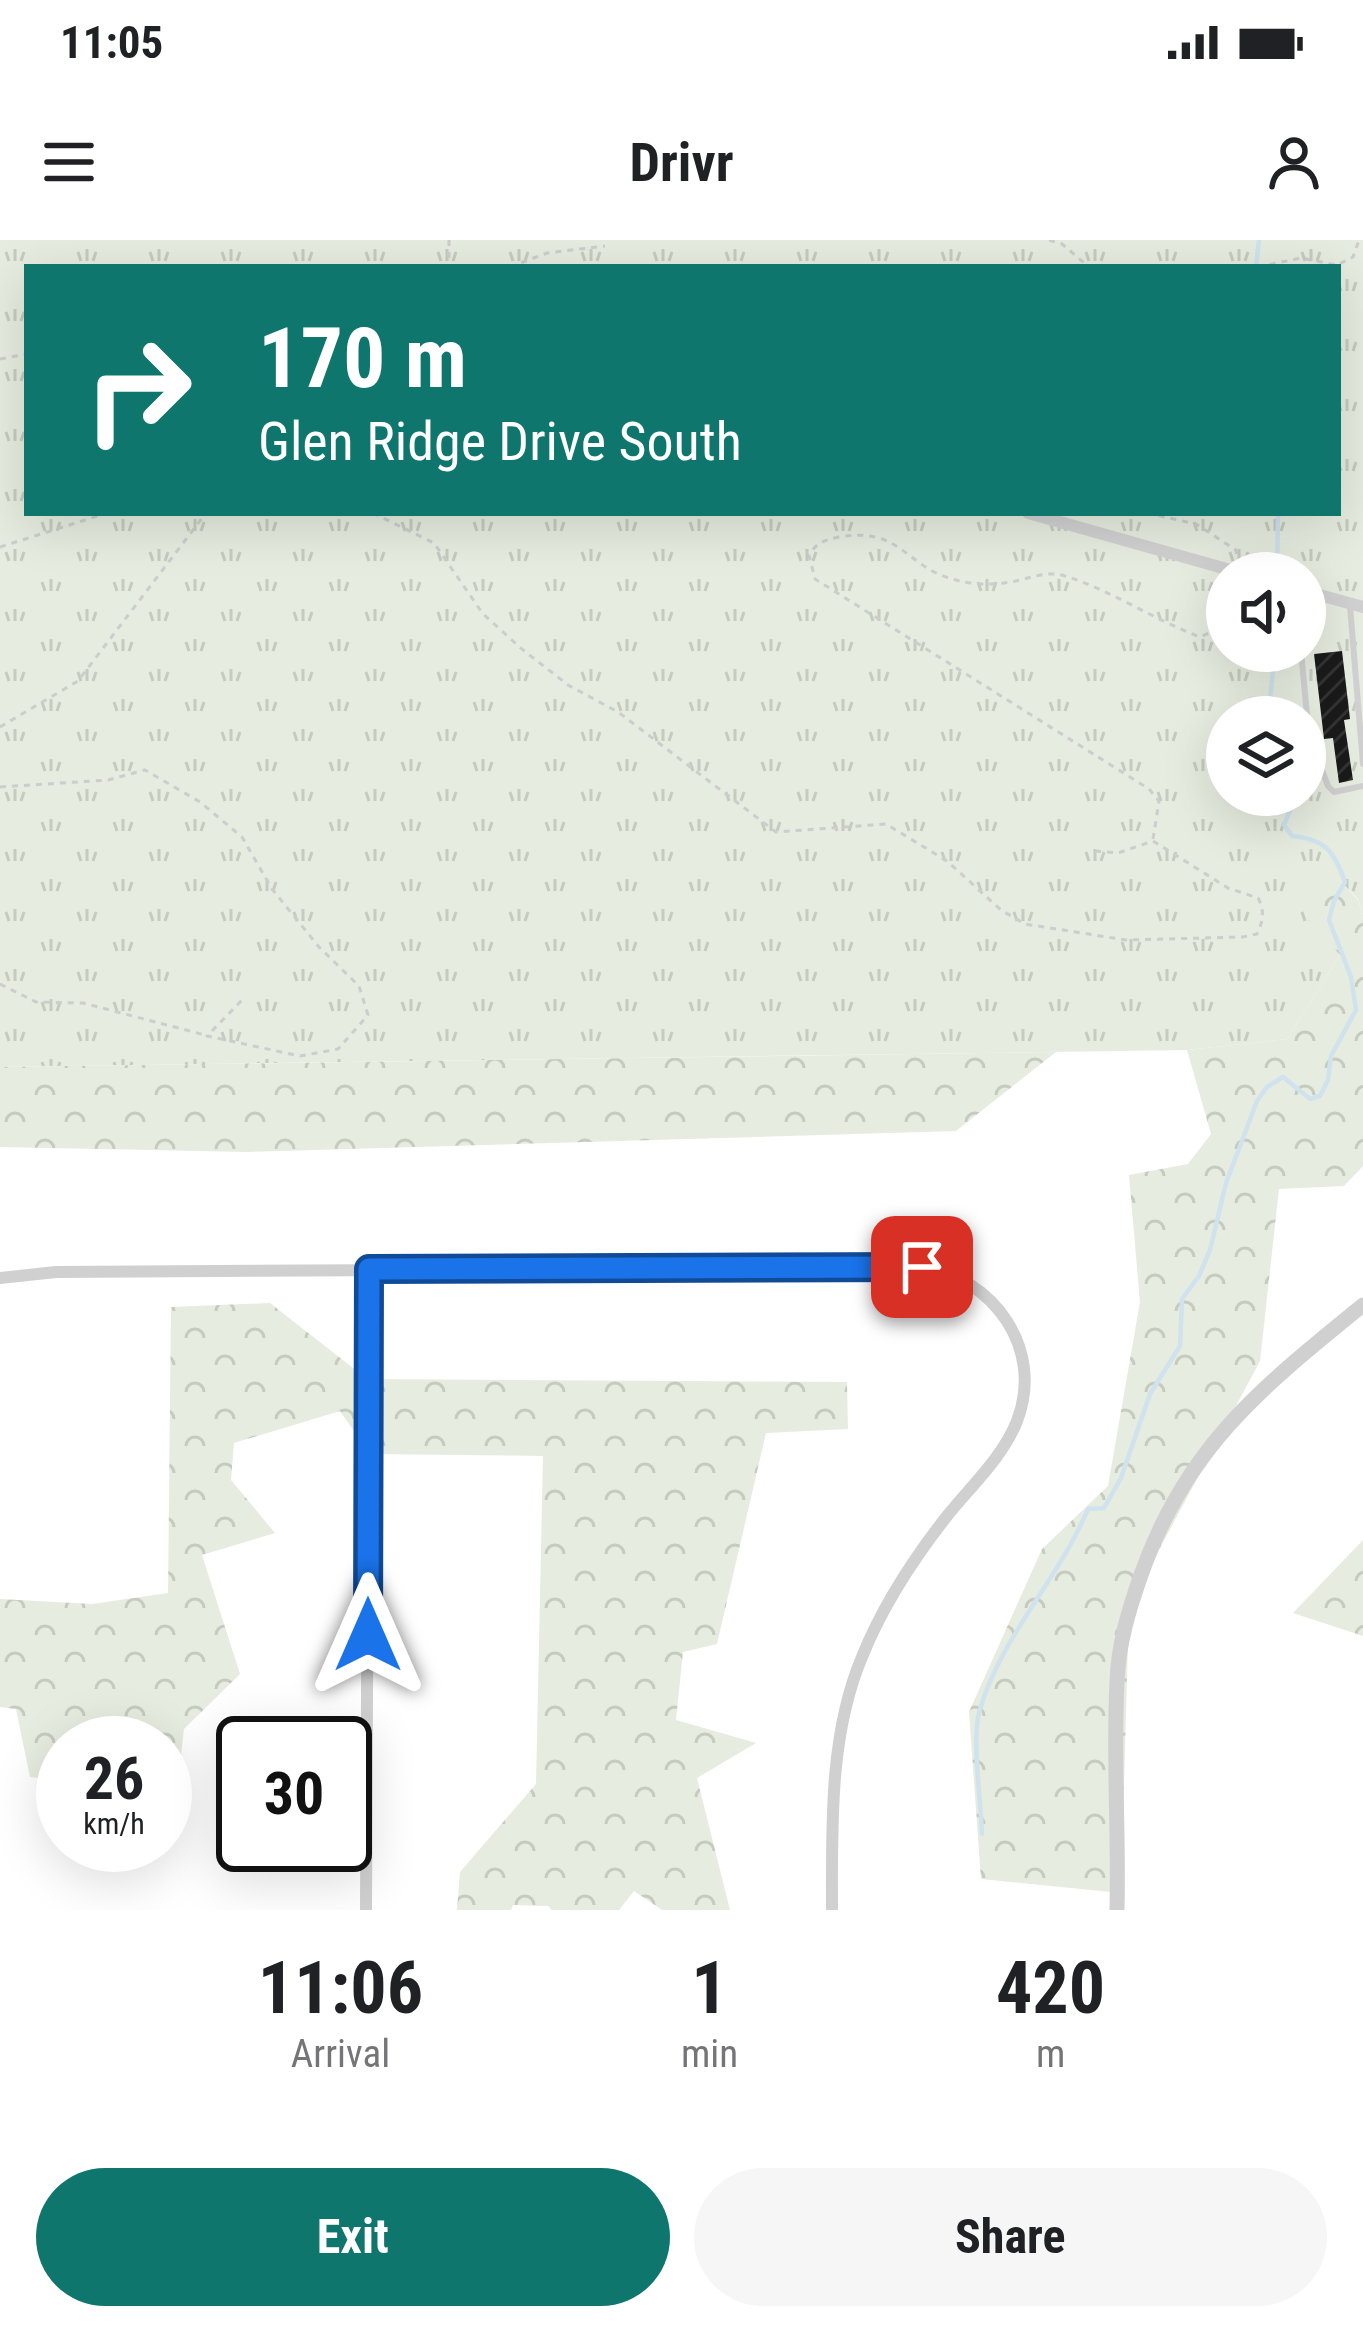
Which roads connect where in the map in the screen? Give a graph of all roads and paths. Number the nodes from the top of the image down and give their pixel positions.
1 (1049, 240) edge
2 (1359, 240) edge
3 (605, 246) dead end
4 (518, 264) edge
5 (1085, 264) edge
6 (1275, 264) edge
7 (1328, 264) edge
8 (1341, 264) edge
9 (98, 516) edge
10 (198, 516) edge
11 (379, 516) edge
12 (1039, 516) edge
13 (1160, 516) edge
14 (201, 518) joint
15 (0, 547) edge
16 (1236, 552) edge
17 (1206, 563) edge
18 (1326, 597) edge
19 (1356, 606) edge
20 (1206, 635) edge
21 (1303, 672) edge
22 (0, 727) edge
23 (1363, 764) edge
24 (1363, 786) edge
25 (0, 787) edge
26 (1153, 841) junction
27 (1094, 851) dead end
28 (0, 984) edge
29 (244, 997) dead end
30 (207, 1036) junction
31 (369, 1269) junction
32 (0, 1278) edge
33 (1363, 1305) edge
34 (366, 1910) edge
35 (832, 1910) edge
36 (1117, 1910) edge

1 - 5 path
2 - 8 path
3 - 4 path
6 - 7 path
9 - 15 path
10 - 14 path
11 - 26 path
12 - 17 street
13 - 16 path
14 - 22 path
18 - 19 street
19 - 23 lane
20 - 26 path
21 - 24 lane
25 - 30 path
26 - 27 path
28 - 30 path
29 - 30 path
31 - 32 street
31 - 34 street
31 - 35 street
33 - 36 street

